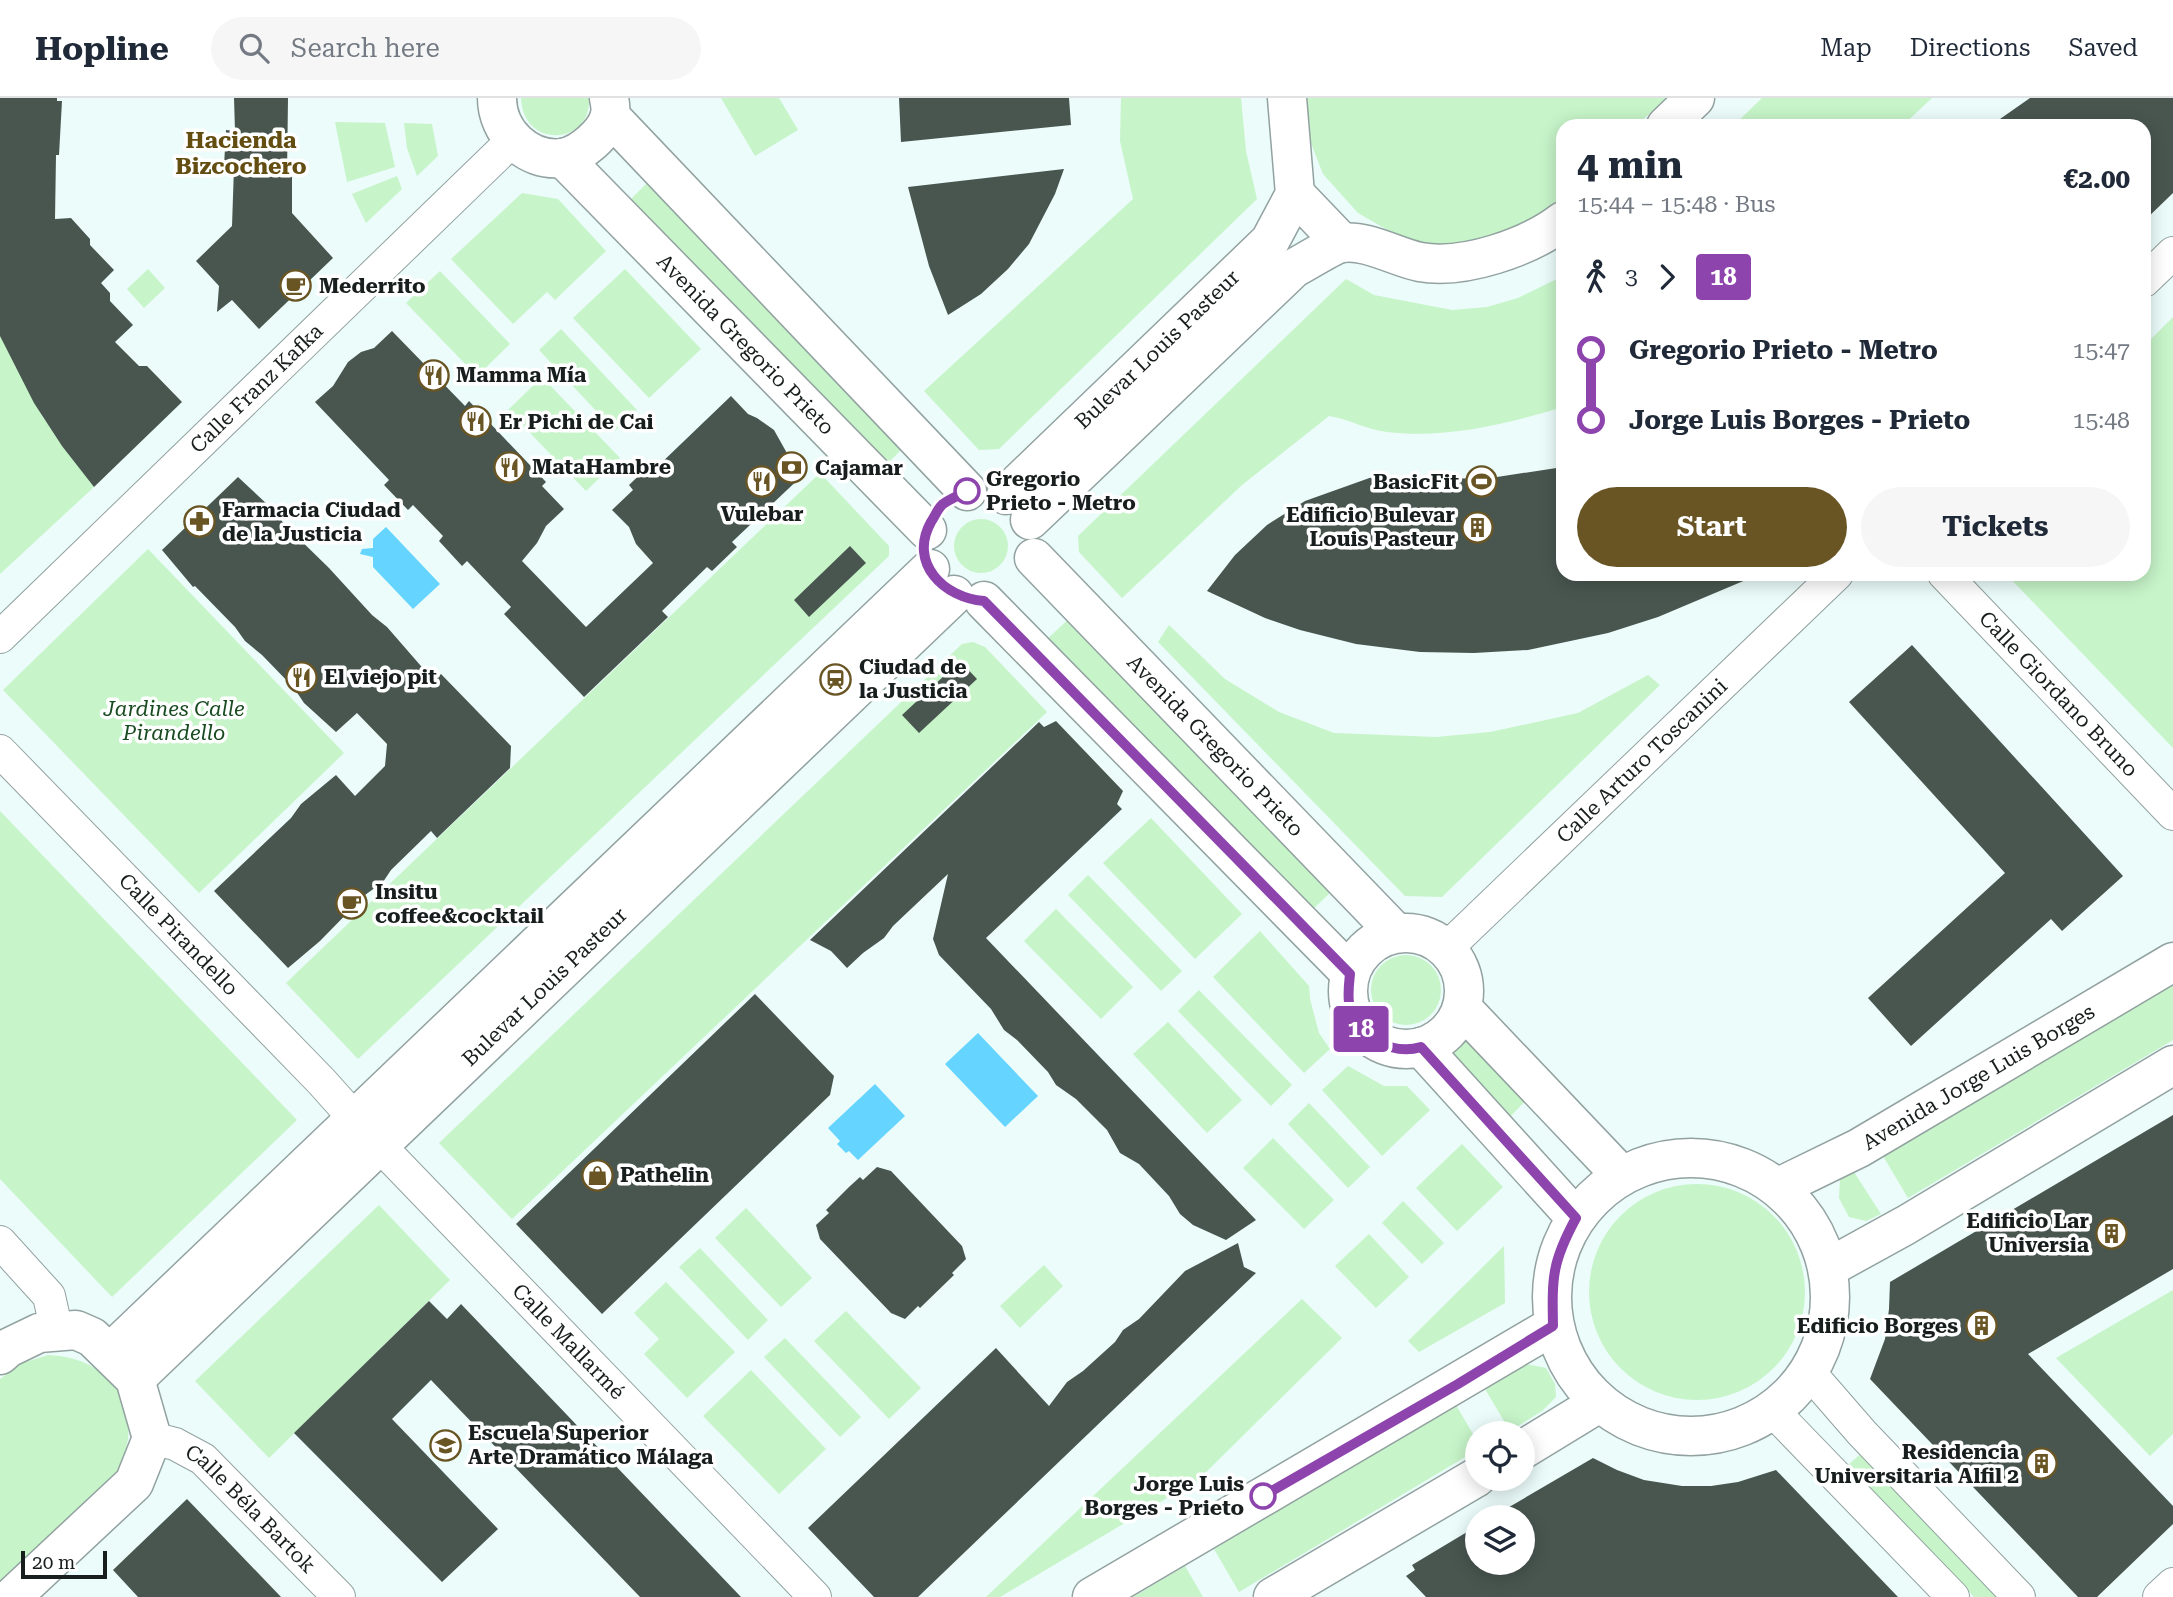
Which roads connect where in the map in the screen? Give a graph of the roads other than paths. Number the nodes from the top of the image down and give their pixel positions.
1 (498, 98) edge
2 (1287, 98) edge
3 (1695, 98) edge
4 (610, 107) edge
5 (1673, 119) edge
6 (513, 141) junction
7 (563, 158) junction
8 (1295, 194) junction
9 (1556, 226) edge
10 (1342, 243) junction
11 (2173, 253) edge
12 (2151, 274) edge
13 (967, 491) junction
14 (1018, 507) junction
15 (927, 530) junction
16 (1034, 558) junction
17 (1830, 581) edge
18 (1951, 581) edge
19 (956, 588) junction
20 (0, 637) edge
21 (0, 751) edge
22 (2173, 814) edge
23 (1396, 933) junction
24 (1447, 948) junction
25 (2173, 962) edge
26 (1350, 974) junction
27 (1464, 1009) junction
28 (1421, 1047) junction
29 (2173, 1065) edge
30 (367, 1132) junction
31 (1621, 1175) junction
32 (1779, 1187) junction
33 (1576, 1218) junction
34 (0, 1242) edge
35 (1828, 1268) junction
36 (1553, 1326) junction
37 (57, 1332) junction
38 (0, 1355) edge
39 (122, 1366) junction
40 (1808, 1372) junction
41 (1599, 1403) junction
42 (1772, 1410) junction
43 (152, 1438) junction
44 (1535, 1442) edge
45 (1465, 1484) edge
46 (2173, 1584) edge
47 (1293, 1592) edge
48 (12, 1597) edge
49 (339, 1597) edge
50 (815, 1597) edge
51 (1092, 1597) edge
52 (1953, 1597) edge
53 (2019, 1597) edge
54 (2159, 1597) edge

1 - 6 street
2 - 8 street
3 - 5 street
4 - 7 street
4 - 13 street
6 - 7 street
6 - 20 street, Calle Franz Kafka
7 - 15 street, Avenida Gregorio Prieto
8 - 10 street
8 - 14 street, Bulevar Louis Pasteur
9 - 10 street
10 - 14 street, Bulevar Louis Pasteur
11 - 12 street
13 - 14 street
13 - 15 street
14 - 16 street
15 - 19 street
16 - 19 street
16 - 23 street, Avenida Gregorio Prieto
17 - 24 street, Calle Arturo Toscanini
18 - 22 street, Calle Giordano Bruno
19 - 26 street
19 - 30 street, Bulevar Louis Pasteur
21 - 30 street, Calle Pirandello
23 - 24 street
23 - 26 street
24 - 27 street
25 - 32 street, Avenida Jorge Luis Borges
26 - 28 street
27 - 28 street
27 - 31 street
28 - 33 street
29 - 35 street
30 - 39 street, Bulevar Louis Pasteur
30 - 50 street, Calle Mallarmé
31 - 32 street
31 - 33 street
32 - 35 street
33 - 36 street
34 - 37 street
35 - 40 street
36 - 41 street
36 - 51 street
37 - 38 street
37 - 39 street
39 - 43 street
40 - 42 street
40 - 53 street
41 - 42 street
41 - 44 street
42 - 52 street
43 - 48 street
43 - 49 street, Calle Béla Bartok
45 - 47 street
46 - 54 street

